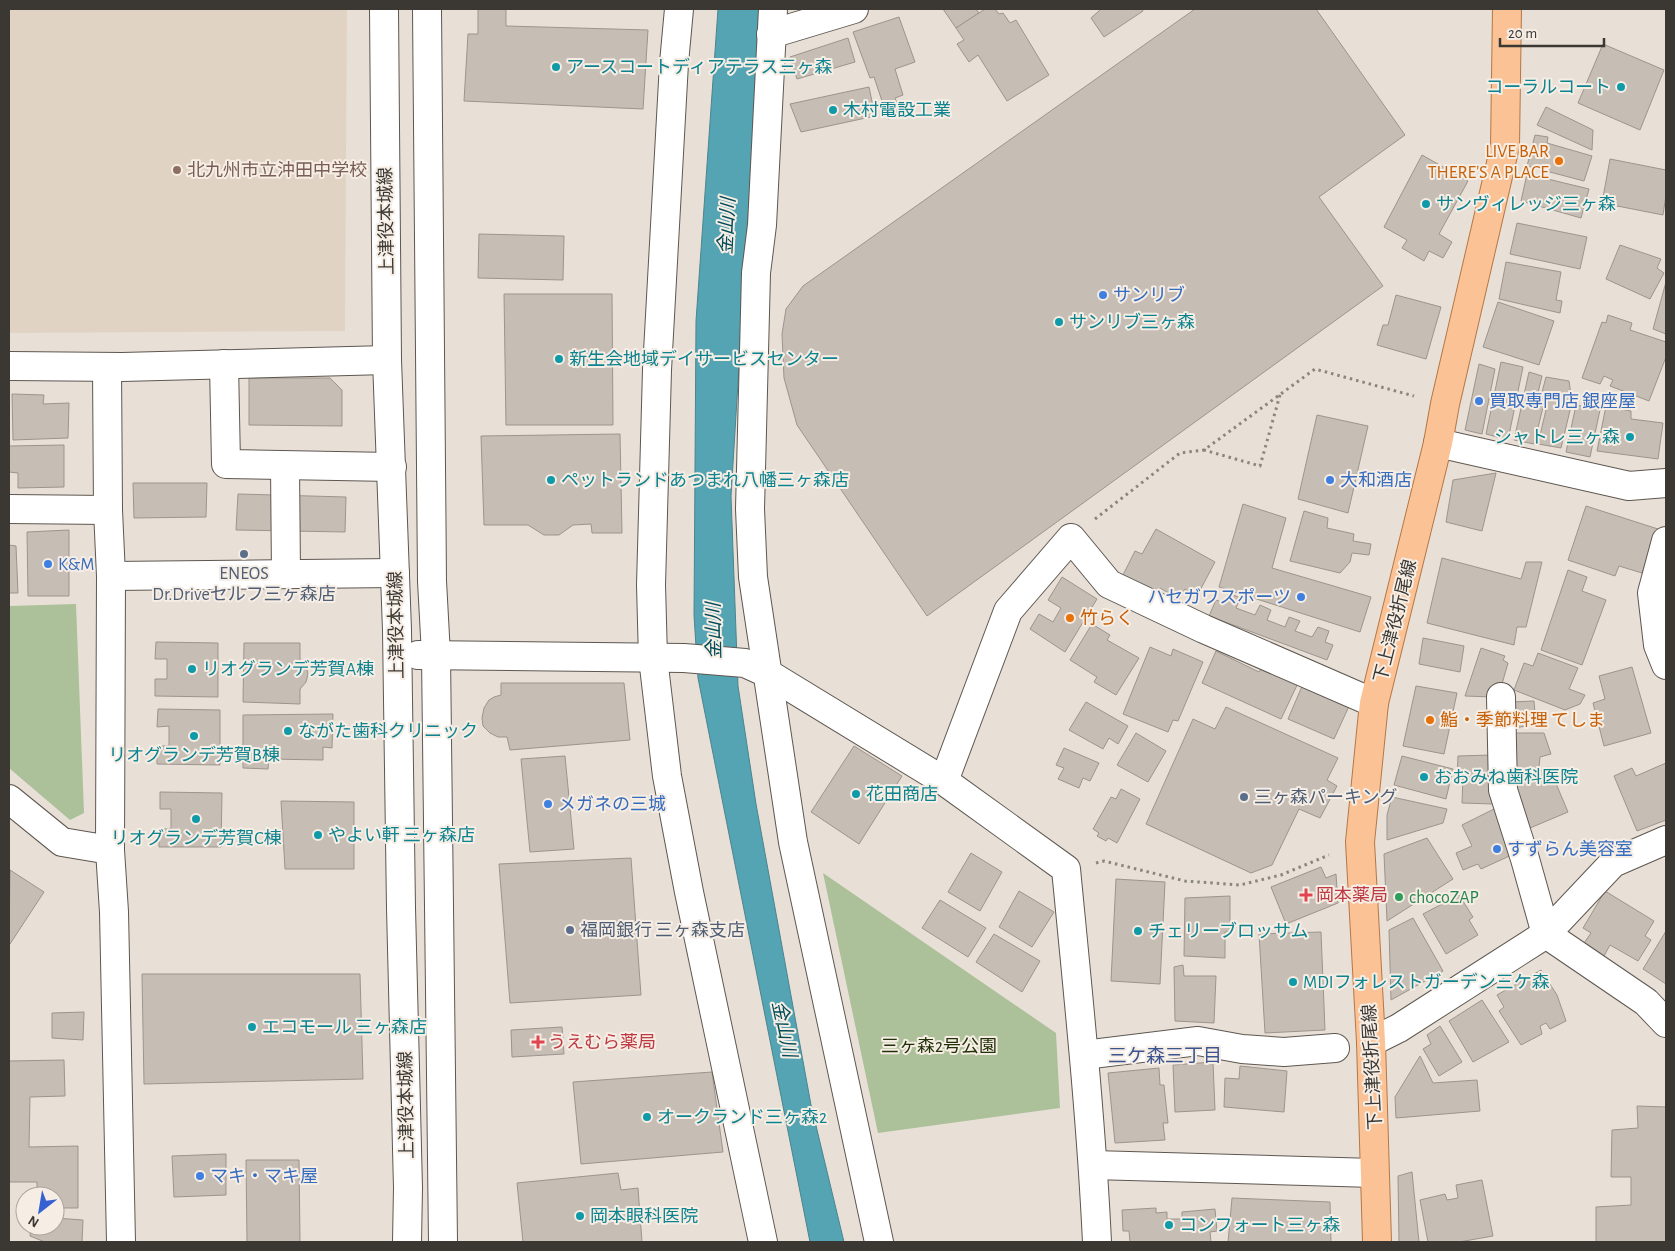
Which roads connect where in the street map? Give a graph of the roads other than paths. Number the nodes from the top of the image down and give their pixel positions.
1 (384, 9) edge
2 (427, 9) edge
3 (679, 9) edge
4 (854, 9) edge
5 (1507, 9) edge
6 (772, 21) edge
7 (387, 360) junction
8 (224, 364) junction
9 (9, 366) edge
10 (107, 367) junction
11 (1438, 444) junction
12 (285, 466) junction
13 (392, 467) junction
14 (1666, 483) edge
15 (9, 509) edge
16 (108, 510) junction
17 (1666, 541) edge
18 (395, 573) junction
19 (286, 574) junction
20 (111, 576) junction
21 (397, 654) junction
22 (436, 655) junction
23 (653, 658) junction
24 (1666, 665) edge
25 (756, 668) junction
26 (1501, 697) dead end
27 (1374, 703) junction
28 (944, 781) junction
29 (10, 804) edge
30 (1666, 840) edge
31 (110, 850) junction
32 (1546, 934) junction
33 (1666, 1023) edge
34 (1371, 1042) junction
35 (1335, 1048) dead end
36 (1084, 1055) junction
37 (1093, 1165) junction
38 (1374, 1173) junction
39 (121, 1242) edge
40 (407, 1242) edge
41 (443, 1242) edge
42 (763, 1242) edge
43 (879, 1242) edge
44 (1097, 1242) edge
45 (1377, 1242) edge

1 - 7 street, 上津役本城線
2 - 22 street, 上津役本城線
3 - 23 street
4 - 6 street
5 - 11 main road, 下上津役折尾線
6 - 25 street
7 - 8 street
7 - 13 street, 上津役本城線
8 - 10 street
8 - 12 street
9 - 10 street
10 - 16 street
11 - 14 street
11 - 27 main road, 下上津役折尾線
12 - 13 street
12 - 19 street
13 - 18 street, 上津役本城線
15 - 16 street
16 - 20 street
17 - 24 street
18 - 19 street
18 - 21 street, 上津役本城線
19 - 20 street
20 - 31 street
21 - 22 street
21 - 40 street, 上津役本城線
22 - 23 street
22 - 41 street, 上津役本城線
23 - 25 street
23 - 42 street
25 - 28 street
25 - 43 street
26 - 32 street
27 - 28 street
27 - 34 main road, 下上津役折尾線
28 - 36 street
29 - 31 street
30 - 32 street
31 - 39 street
32 - 33 street
32 - 34 street
34 - 38 main road, 下上津役折尾線
35 - 36 street
36 - 37 street
37 - 38 street
37 - 44 street
38 - 45 main road, 下上津役折尾線

